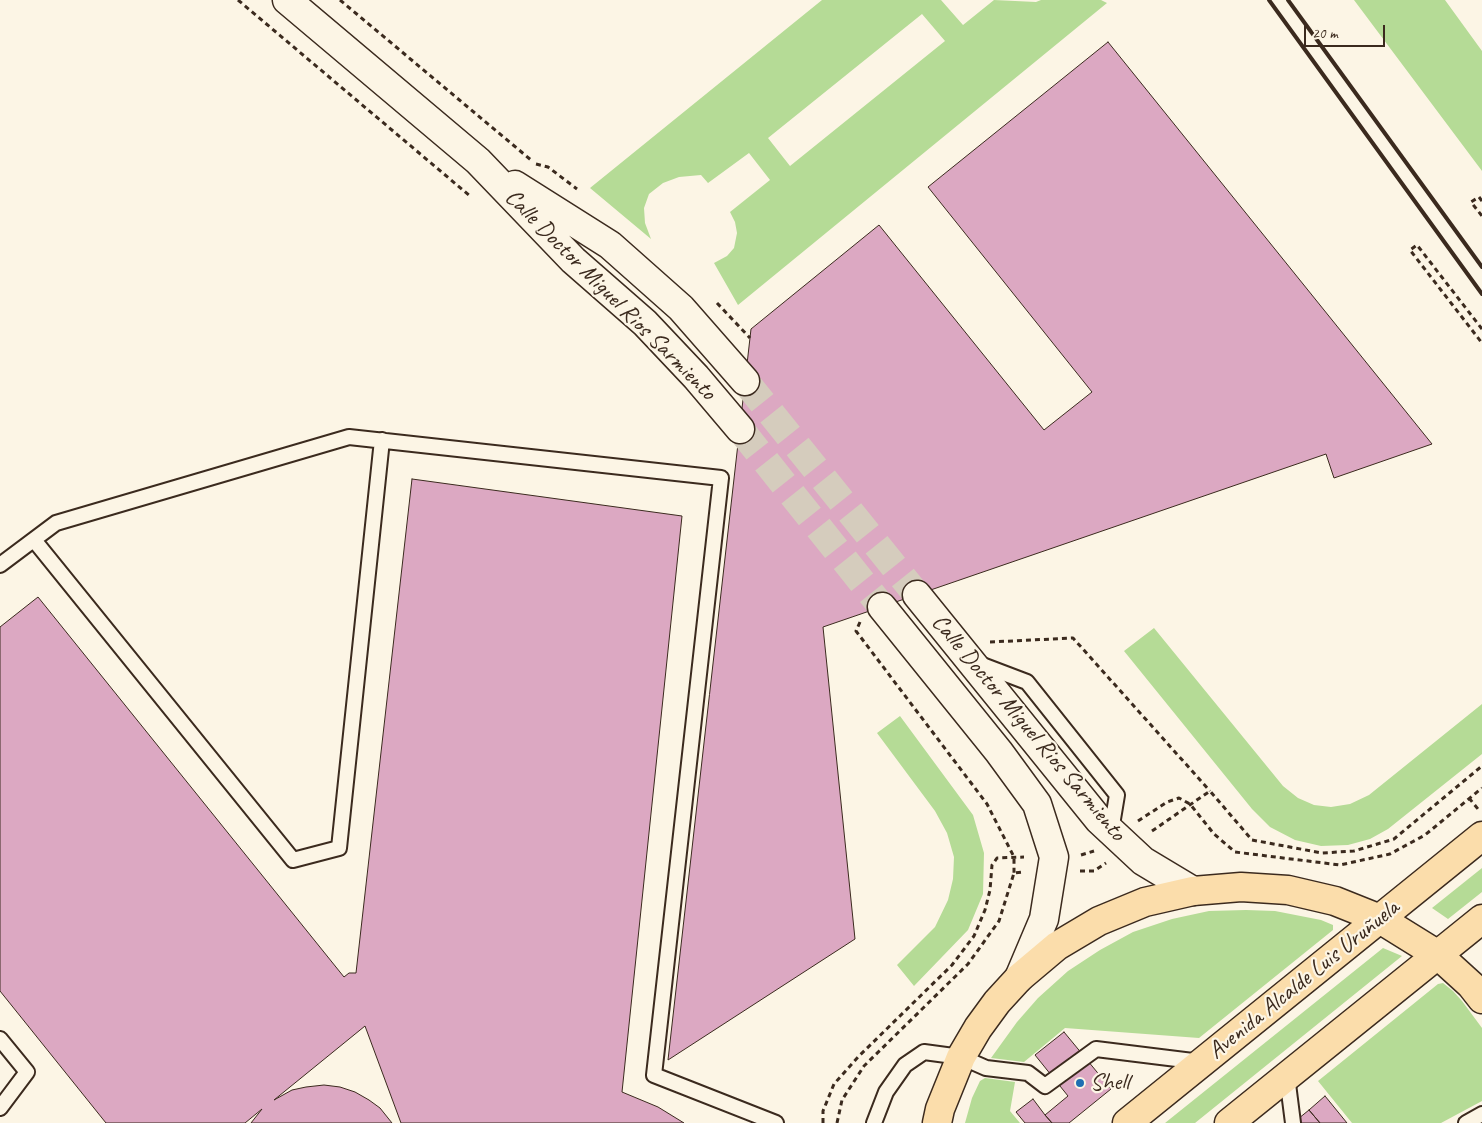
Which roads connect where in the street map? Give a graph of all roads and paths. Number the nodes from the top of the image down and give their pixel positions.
1 (287, 0) edge
2 (340, 0) edge
3 (478, 161) junction
4 (548, 167) dead end
5 (1482, 201) edge
6 (1482, 216) edge
7 (1482, 329) edge
8 (1482, 343) edge
9 (745, 381) tunnel mouth
10 (740, 429) tunnel mouth
11 (382, 440) junction
12 (34, 540) junction
13 (0, 565) edge
14 (917, 595) tunnel mouth
15 (872, 610) joint
16 (984, 635) dead end
17 (1482, 766) edge
18 (1482, 788) edge
19 (1210, 791) junction
20 (1468, 798) junction
21 (1190, 804) junction
22 (1482, 814) edge
23 (1148, 834) dead end
24 (1114, 835) junction
25 (1482, 836) edge
26 (1079, 855) dead end
27 (1029, 857) dead end
28 (1014, 858) junction
29 (1109, 861) dead end
30 (1075, 871) dead end
31 (1014, 872) junction
32 (1030, 872) dead end
33 (1193, 891) junction
34 (1380, 919) junction
35 (1482, 919) edge
36 (1438, 955) junction
37 (1019, 978) junction
38 (1482, 999) edge
39 (0, 1039) edge
40 (961, 1056) junction
41 (1202, 1062) junction
42 (1287, 1076) junction
43 (0, 1108) edge
44 (1482, 1114) edge
45 (776, 1123) edge
46 (823, 1123) edge
47 (836, 1123) edge
48 (874, 1123) edge
49 (937, 1123) edge
50 (1127, 1123) edge
51 (1229, 1123) edge
52 (1293, 1123) edge
53 (1466, 1123) edge

1 - 3 main road, Calle Doctor Miguel Rios Sarmiento
2 - 4 path
3 - 9 main road, Calle Doctor Miguel Rios Sarmiento
3 - 10 main road, Calle Doctor Miguel Rios Sarmiento
5 - 6 path
7 - 8 path
11 - 12 lane
11 - 12 lane
11 - 45 lane
12 - 13 lane
14 - 24 main road, Calle Doctor Miguel Rios Sarmiento
15 - 28 path
15 - 37 main road, Calle Doctor Miguel Rios Sarmiento
16 - 19 path
17 - 19 path
18 - 20 path
19 - 21 path
20 - 21 path
20 - 22 path
21 - 23 path
21 - 24 path
24 - 26 path
24 - 33 main road, Calle Doctor Miguel Rios Sarmiento
25 - 34 main road, Avenida Alcalde Luis Uruñuela
27 - 28 path
28 - 31 path
28 - 46 path
29 - 30 path
31 - 32 path
31 - 47 path
33 - 34 main road
33 - 37 main road
34 - 36 main road
34 - 41 main road, Avenida Alcalde Luis Uruñuela
35 - 36 main road
36 - 38 main road
36 - 42 main road
37 - 40 main road
39 - 43 lane
40 - 41 lane
40 - 48 lane
40 - 49 main road
41 - 50 main road, Avenida Alcalde Luis Uruñuela
42 - 51 main road
42 - 52 lane
44 - 53 lane

